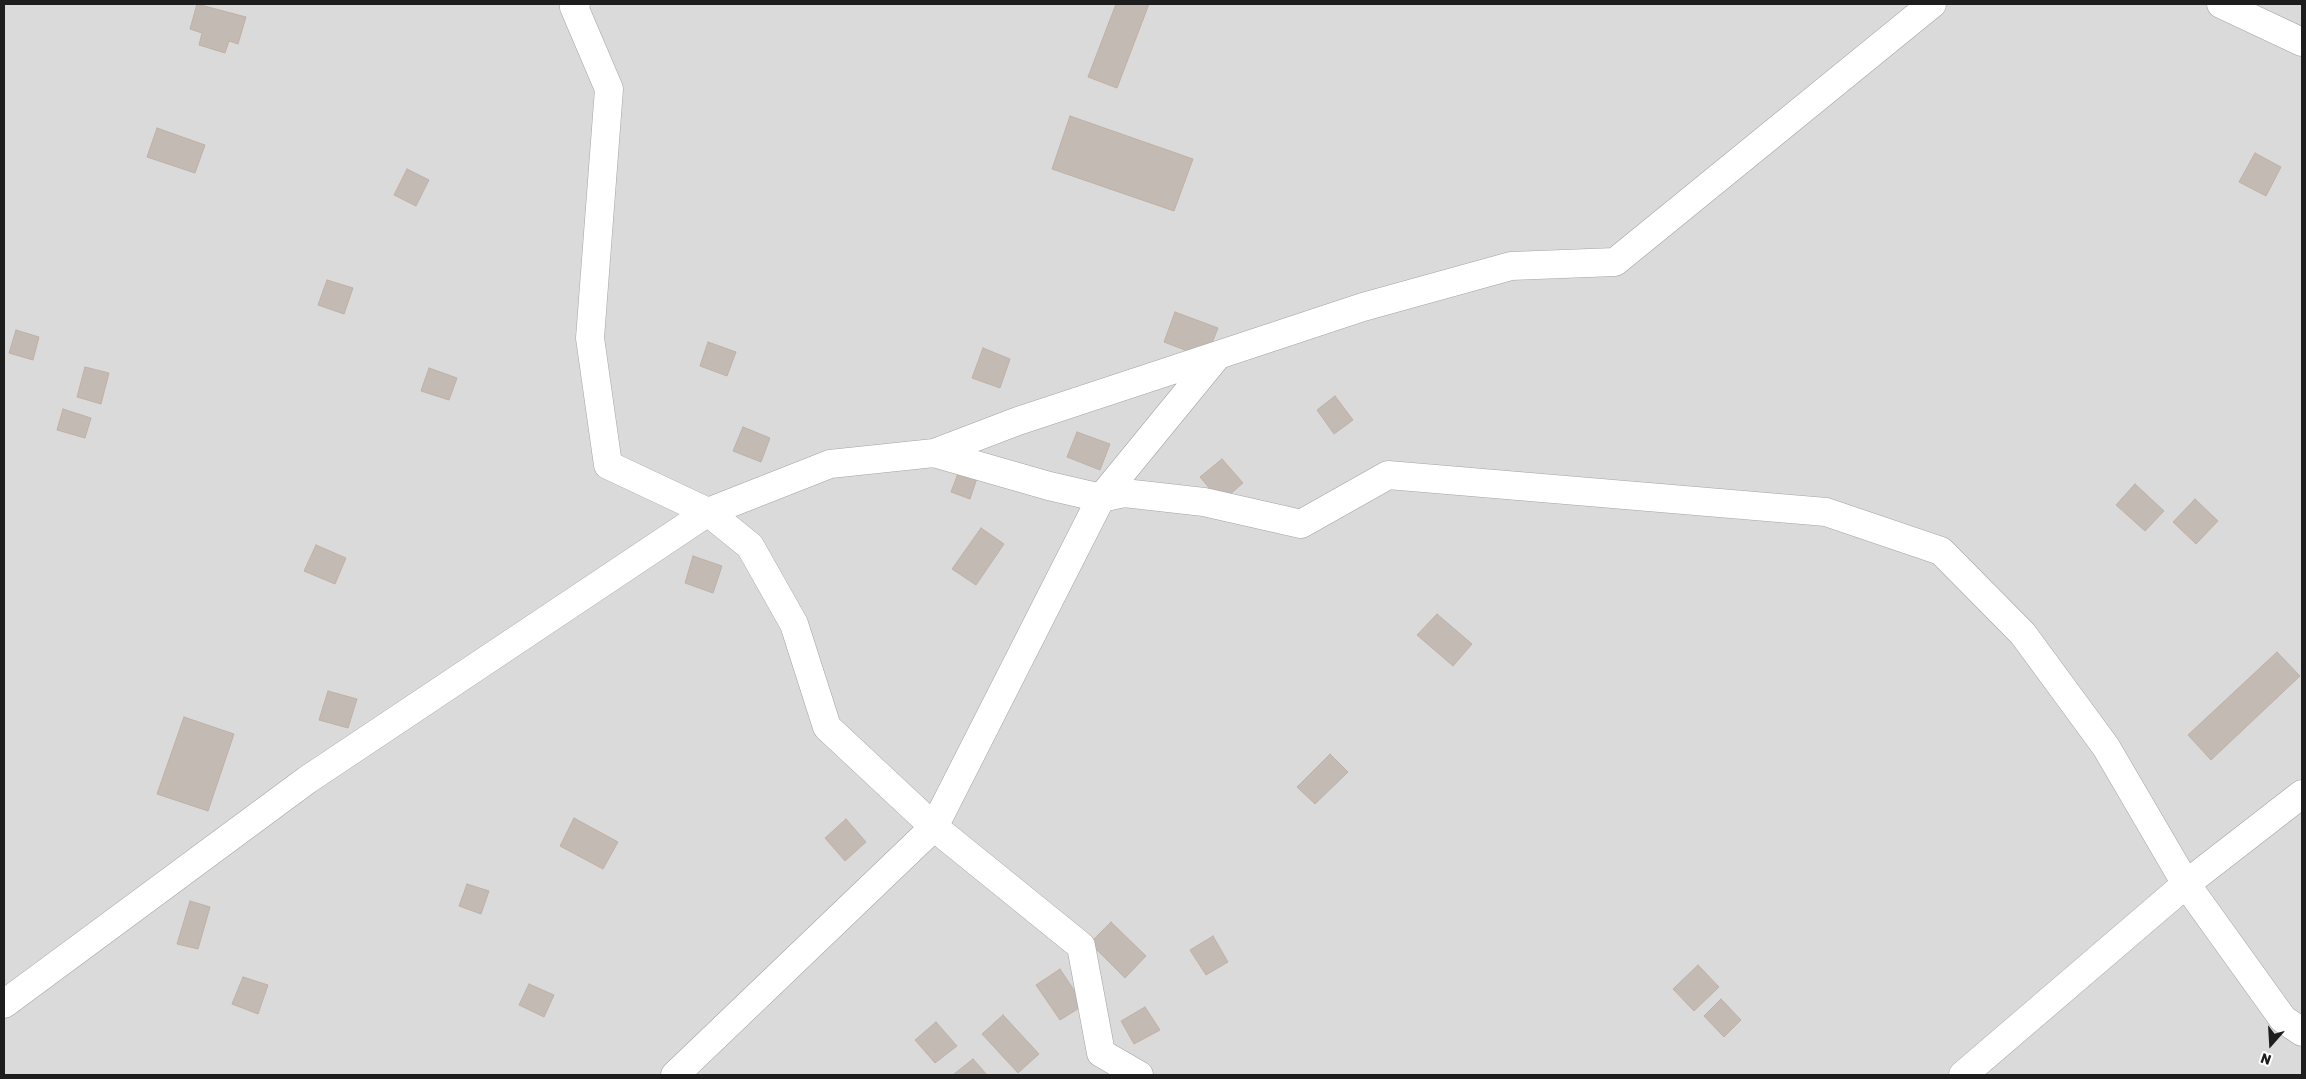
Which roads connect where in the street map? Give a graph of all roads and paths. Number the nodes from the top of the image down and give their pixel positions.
1 (576, 4) edge
2 (1932, 4) edge
3 (2221, 4) edge
4 (2302, 42) edge
5 (1218, 355) junction
6 (934, 453) junction
7 (1101, 498) junction
8 (708, 512) junction
9 (2302, 794) edge
10 (934, 827) junction
11 (2186, 884) junction
12 (4, 1004) edge
13 (2302, 1032) edge
14 (675, 1075) edge
15 (1139, 1075) edge
16 (1963, 1075) edge

1 - 8 street
2 - 5 street
3 - 4 street
5 - 6 street
5 - 7 street
6 - 7 street
6 - 8 street
7 - 10 street
7 - 11 street
8 - 10 street
8 - 12 street
9 - 11 street
10 - 14 street
10 - 15 street
11 - 13 street
11 - 16 street

